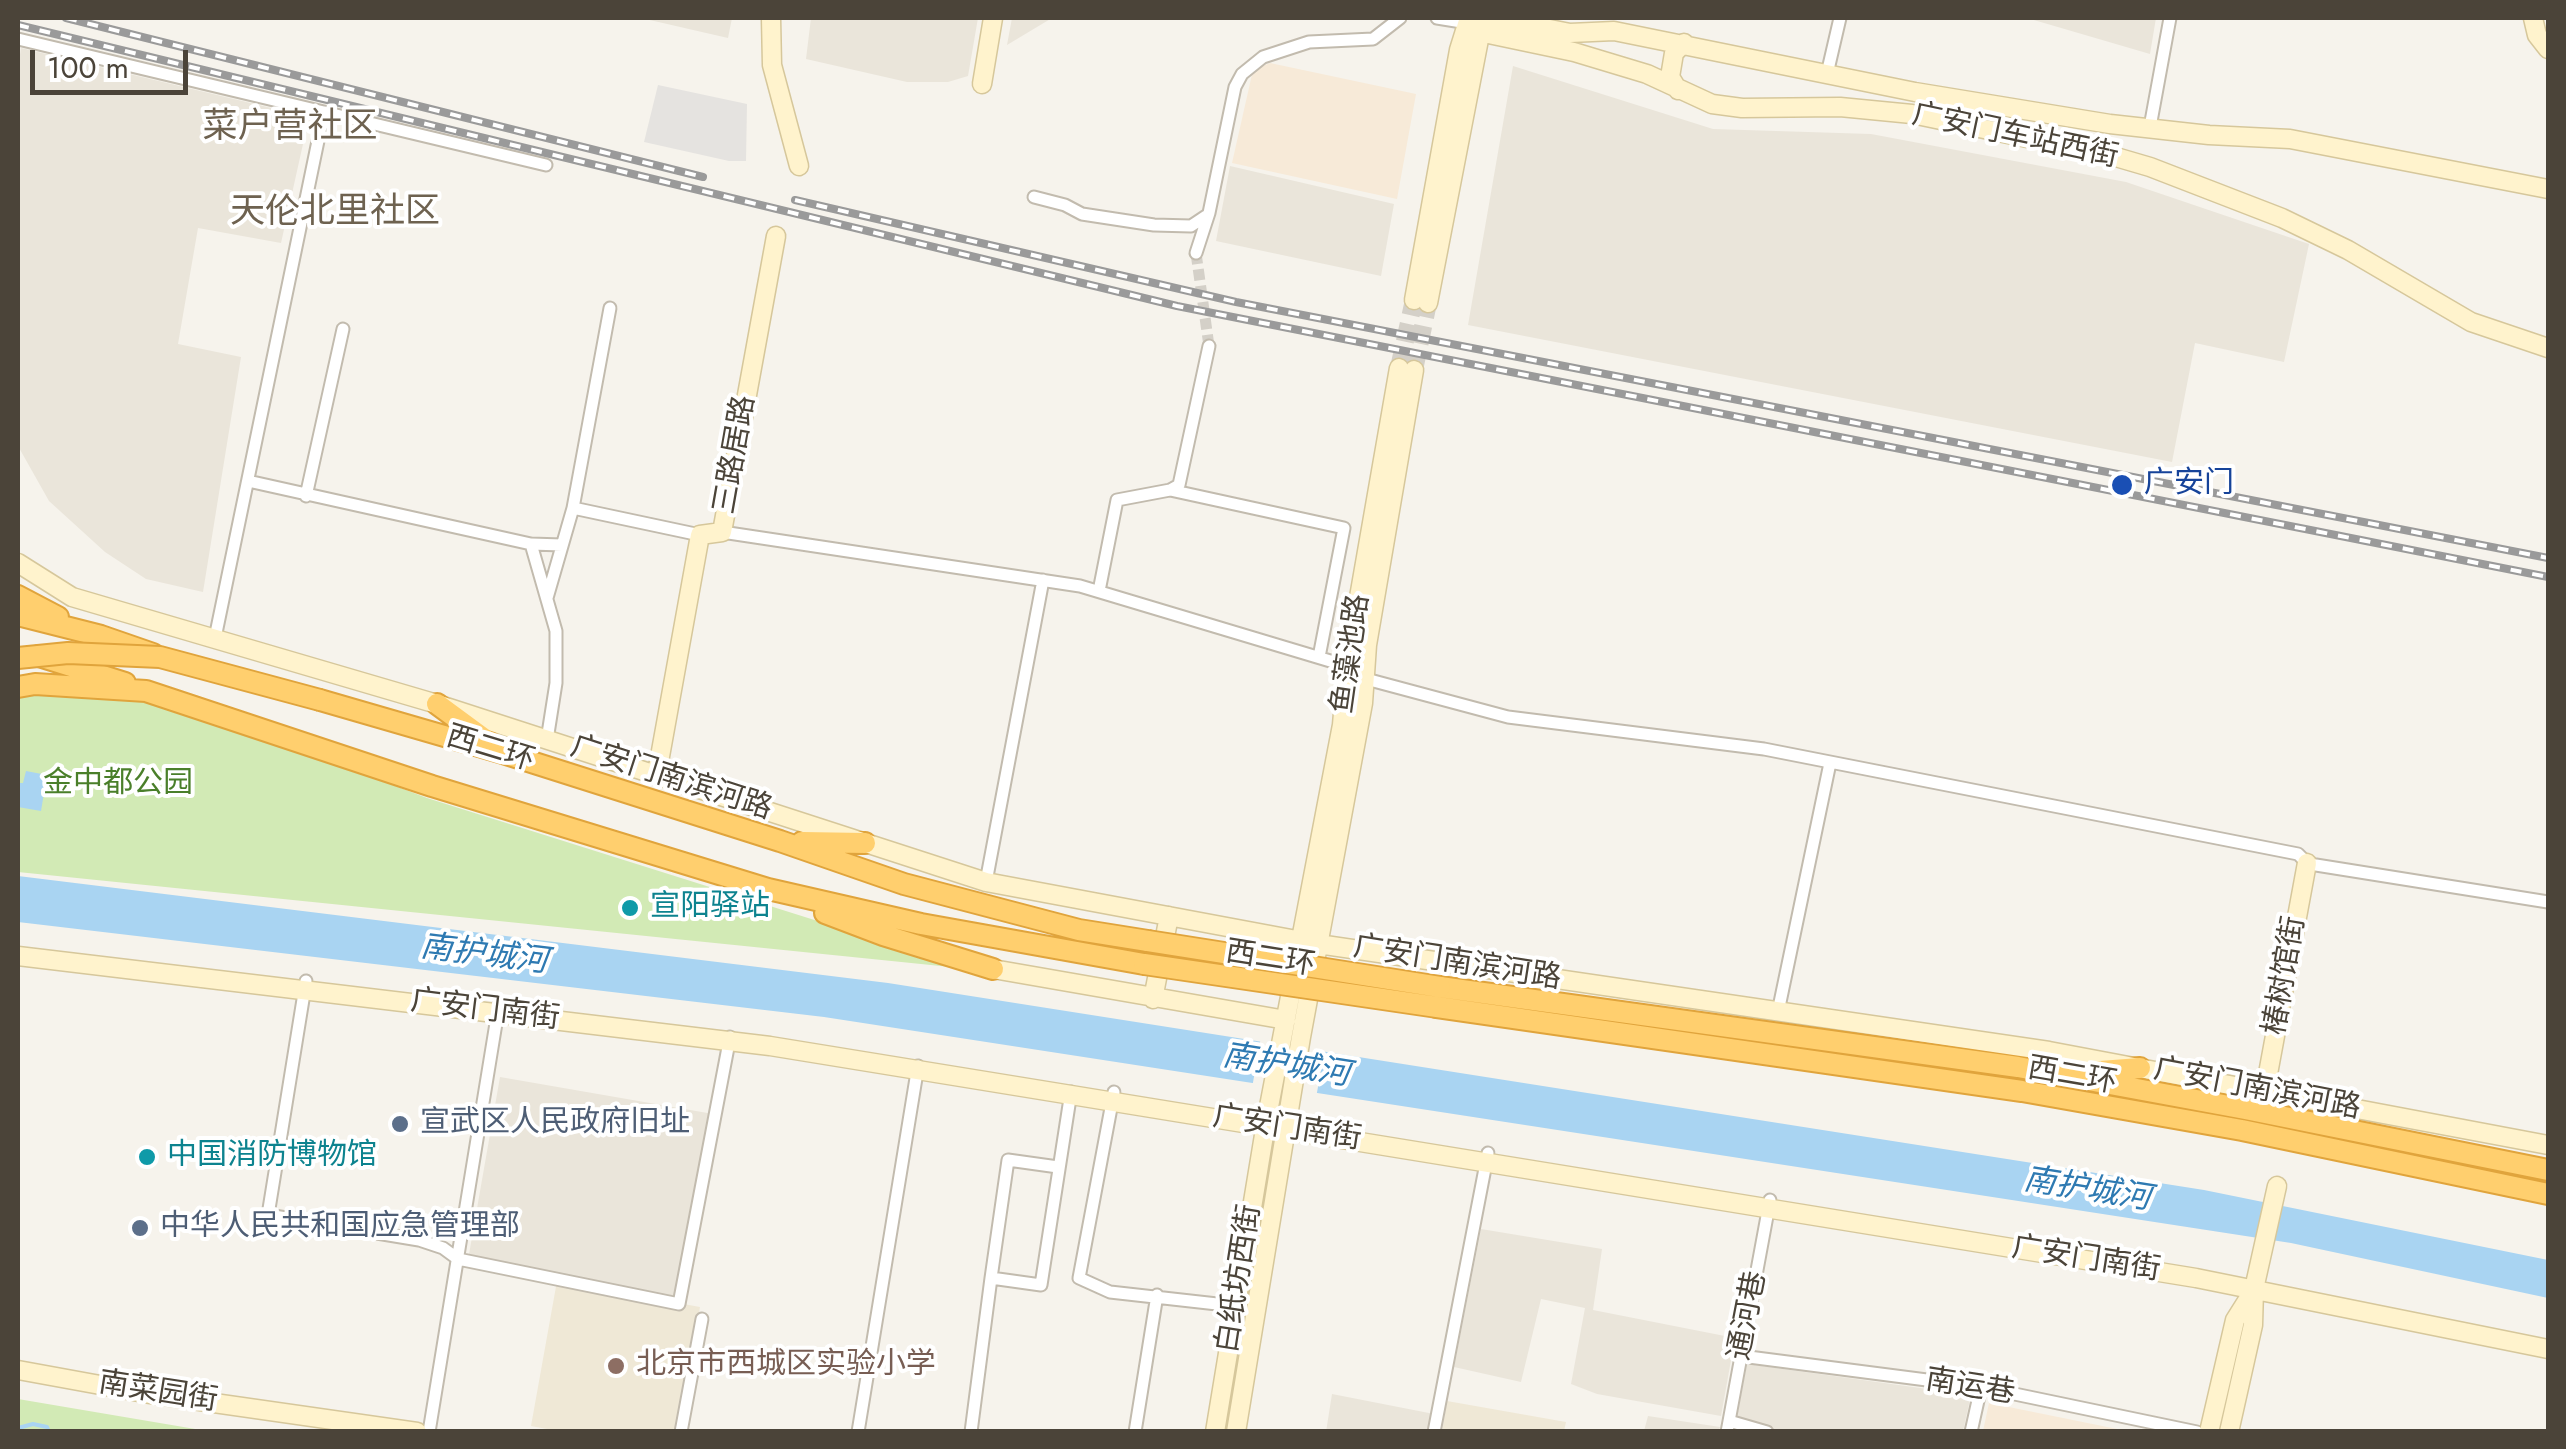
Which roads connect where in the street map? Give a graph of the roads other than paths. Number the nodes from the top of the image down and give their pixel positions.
1 (771, 18) edge
2 (993, 18) edge
3 (1400, 18) edge
4 (1438, 18) edge
5 (1494, 18) edge
6 (1840, 18) edge
7 (2170, 18) edge
8 (2533, 18) edge
9 (1476, 22) edge
10 (18, 39) edge
11 (1684, 43) junction
12 (2548, 49) edge
13 (1827, 74) junction
14 (982, 84) dead end
15 (1678, 90) junction
16 (1915, 92) junction
17 (324, 112) junction
18 (1912, 114) junction
19 (2110, 124) junction
20 (2150, 128) junction
21 (2109, 155) junction
22 (546, 166) dead end
23 (799, 166) dead end
24 (2548, 190) edge
25 (1034, 197) dead end
26 (1208, 212) junction
27 (776, 236) dead end
28 (1196, 253) tunnel mouth
29 (1421, 301) tunnel mouth
30 (610, 308) dead end
31 (343, 329) dead end
32 (1209, 346) tunnel mouth
33 (2548, 348) edge
34 (248, 481) junction
35 (1170, 490) junction
36 (306, 496) junction
37 (573, 508) junction
38 (722, 532) junction
39 (700, 535) junction
40 (531, 544) junction
41 (562, 545) junction
42 (18, 563) edge
43 (1043, 580) junction
44 (1099, 591) junction
45 (18, 596) edge
46 (546, 598) junction
47 (18, 615) edge
48 (101, 636) junction
49 (215, 638) junction
50 (18, 650) edge
51 (160, 657) junction
52 (1320, 657) junction
53 (18, 658) edge
54 (1347, 666) junction
55 (1366, 678) junction
56 (18, 687) edge
57 (146, 691) junction
58 (436, 704) junction
59 (548, 740) junction
60 (503, 753) junction
61 (1830, 762) junction
62 (657, 773) junction
63 (780, 841) junction
64 (866, 843) junction
65 (2312, 864) junction
66 (986, 882) junction
67 (768, 889) junction
68 (2548, 902) edge
69 (1170, 916) junction
70 (1310, 942) junction
71 (18, 953) edge
72 (993, 969) joint
73 (305, 985) junction
74 (1439, 997) junction
75 (1153, 999) junction
76 (498, 1008) junction
77 (1778, 1012) junction
78 (1290, 1030) junction
79 (730, 1036) junction
80 (918, 1066) junction
81 (2140, 1068) junction
82 (2059, 1074) junction
83 (2270, 1090) junction
84 (1072, 1091) junction
85 (1114, 1096) junction
86 (1278, 1117) junction
87 (2548, 1145) edge
88 (1487, 1158) junction
89 (1058, 1167) junction
90 (2548, 1170) edge
91 (2277, 1186) dead end
92 (2548, 1194) edge
93 (1770, 1204) junction
94 (458, 1259) junction
95 (990, 1278) junction
96 (2255, 1285) junction
97 (1158, 1296) junction
98 (1235, 1306) junction
99 (702, 1319) dead end
100 (2548, 1340) edge
101 (2548, 1348) edge
102 (1741, 1356) junction
103 (18, 1370) edge
104 (1980, 1388) junction
105 (1728, 1426) edge
106 (417, 1432) edge
107 (428, 1432) edge
108 (681, 1432) edge
109 (858, 1432) edge
110 (971, 1432) edge
111 (1135, 1432) edge
112 (1215, 1432) edge
113 (1236, 1432) edge
114 (1434, 1432) edge
115 (1767, 1432) edge
116 (1971, 1432) edge
117 (2197, 1432) edge
118 (2209, 1432) edge
119 (2229, 1432) edge

1 - 23 street
2 - 14 street
3 - 26 street
4 - 9 street
5 - 11 street, 广安门车站西街
6 - 13 street
7 - 20 street
8 - 12 street
9 - 15 street, 广安门车站西街
9 - 29 street
10 - 17 street
11 - 13 street, 广安门车站西街
11 - 15 street
13 - 16 street, 广安门车站西街
15 - 18 street, 广安门车站西街
16 - 18 street
16 - 19 street, 广安门车站西街
17 - 22 street
17 - 34 street
18 - 21 street, 广安门车站西街
19 - 20 street, 广安门车站西街
19 - 21 street
20 - 24 street, 广安门车站西街
21 - 33 street, 广安门车站西街
25 - 26 street
26 - 28 street
27 - 38 street, 三路居路
30 - 37 street
31 - 36 street
32 - 35 street
34 - 36 street
34 - 49 street
35 - 44 street
35 - 52 street
36 - 40 street
37 - 39 street
37 - 41 street
38 - 39 street, 三路居路
38 - 43 street
39 - 62 street, 三路居路
40 - 41 street
40 - 46 street
41 - 46 street
42 - 49 street, 广安门南滨河路
43 - 44 street
43 - 66 street
44 - 52 street
45 - 48 highway
46 - 59 street
47 - 48 highway
48 - 51 highway, bridge
49 - 58 street, 广安门南滨河路
50 - 57 highway
51 - 53 highway, 西二环, bridge
51 - 60 highway, 西二环, bridge
52 - 54 street
54 - 55 street, 鱼藻池路
54 - 70 street, 鱼藻池路
55 - 61 street
55 - 70 street, 鱼藻池路
56 - 57 highway, 西二环
57 - 67 highway, 西二环
58 - 59 street, 广安门南滨河路
58 - 60 highway
59 - 62 street, 广安门南滨河路
60 - 63 highway, 西二环
61 - 65 street
61 - 77 street
62 - 64 street, 广安门南滨河路
63 - 64 highway
63 - 74 highway, 西二环, bridge
64 - 66 street, 广安门南滨河路
65 - 68 street
65 - 83 street, 椿树馆街
66 - 69 street, 广安门南滨河路
67 - 72 highway
67 - 74 highway, 西二环, bridge
69 - 70 street, 广安门南滨河路
69 - 75 street
70 - 77 street, 广安门南滨河路
70 - 78 street, 白纸坊西街
71 - 73 street, 广安门南街
72 - 75 street
73 - 76 street, 广安门南街
73 - 94 street
74 - 82 highway, 西二环
74 - 92 highway, 西二环
75 - 78 street
76 - 79 street, 广安门南街
76 - 94 street
77 - 81 street, 广安门南滨河路
78 - 86 street, 白纸坊西街
79 - 80 street, 广安门南街
79 - 94 street
80 - 84 street, 广安门南街
80 - 109 street
81 - 82 highway
81 - 83 street, 广安门南滨河路
82 - 90 highway, 西二环
83 - 87 street, 广安门南滨河路
84 - 85 street, 广安门南街
84 - 89 street
85 - 86 street, 广安门南街
85 - 97 street
86 - 88 street, 广安门南街
86 - 98 street, 白纸坊西街
86 - 113 street, 白纸坊西街
88 - 93 street, 广安门南街
88 - 114 street
89 - 95 street
89 - 95 street
91 - 96 street
93 - 96 street, 广安门南街
93 - 102 street, 通河巷
94 - 107 street
95 - 110 street
96 - 100 street, 广安门南街
96 - 101 street, 广安门南街
96 - 118 street
96 - 119 street
97 - 98 street
97 - 111 street
98 - 112 street, 白纸坊西街
99 - 108 street
102 - 104 street, 南运巷
102 - 105 street, 通河巷
103 - 106 street, 南菜园街
104 - 116 street
104 - 117 street, 南运巷
105 - 115 street

